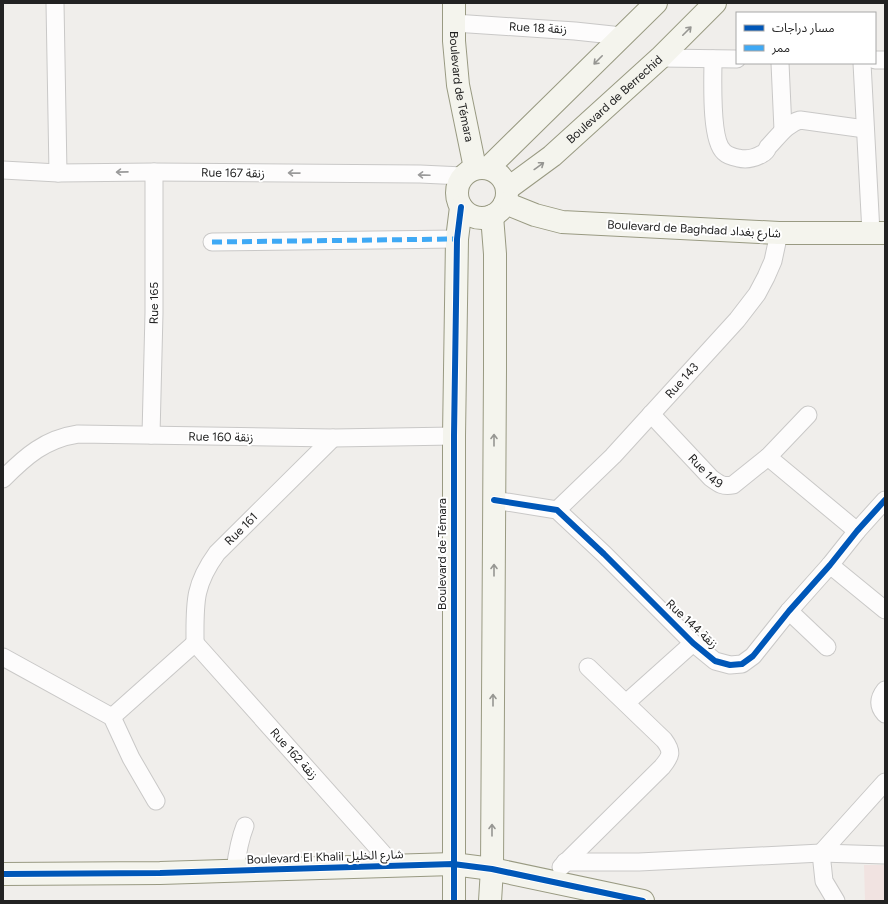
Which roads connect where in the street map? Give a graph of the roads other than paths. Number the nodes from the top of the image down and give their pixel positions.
1 (55, 3) edge
2 (656, 3) edge
3 (715, 3) edge
4 (454, 13) edge
5 (622, 36) junction
6 (660, 58) junction
7 (713, 59) junction
8 (736, 59) edge
9 (780, 64) edge
10 (862, 64) edge
11 (865, 129) junction
12 (783, 130) junction
13 (3, 170) edge
14 (475, 171) junction
15 (154, 172) junction
16 (58, 173) junction
17 (502, 202) junction
18 (461, 207) junction
19 (779, 233) junction
20 (878, 233) edge
21 (457, 240) junction
22 (212, 242) dead end
23 (651, 414) junction
24 (808, 415) dead end
25 (151, 435) junction
26 (454, 436) junction
27 (333, 438) junction
28 (768, 457) junction
29 (3, 479) edge
30 (494, 500) junction
31 (885, 500) edge
32 (557, 510) junction
33 (857, 531) junction
34 (830, 565) junction
35 (885, 610) edge
36 (789, 611) junction
37 (194, 643) junction
38 (693, 643) junction
39 (827, 647) dead end
40 (3, 657) edge
41 (588, 667) dead end
42 (885, 690) edge
43 (626, 703) junction
44 (885, 714) edge
45 (112, 717) junction
46 (885, 782) edge
47 (156, 801) dead end
48 (245, 826) dead end
49 (821, 854) junction
50 (885, 855) edge
51 (565, 862) junction
52 (453, 864) junction
53 (394, 866) junction
54 (492, 869) junction
55 (235, 870) junction
56 (3, 874) edge
57 (549, 880) junction
58 (454, 901) edge
59 (490, 901) edge
60 (643, 901) edge
61 (836, 901) edge

1 - 16 street
2 - 5 street
6 -> 3 street, Boulevard de Berrechid
4 - 5 street, Rue 18 زنقة
4 - 14 street, Boulevard de Témara
5 -> 14 street
6 - 7 street
17 -> 6 street, Boulevard de Berrechid
7 - 8 street
7 - 12 street
9 - 12 street
10 - 11 street
11 - 12 street
11 - 20 street
13 - 16 street, Rue 167 زنقة
14 -> 15 street, Rue 167 زنقة
14 - 17 street
14 - 18 street
15 -> 16 street, Rue 167 زنقة
15 - 25 street, Rue 165
17 - 18 street
17 - 19 street, Boulevard de Baghdad شارع بغداد
30 -> 17 street
18 - 21 street, Boulevard de Témara
19 - 20 street, Boulevard de Baghdad شارع بغداد
19 - 23 street, Rue 143
21 - 22 street
21 - 26 street, Boulevard de Témara
23 - 28 street, Rue 149
23 - 32 street, Rue 143
24 - 28 street, Rue 149
25 - 27 street, Rue 160 زنقة
25 - 29 street, Rue 160 زنقة
26 - 27 street, Rue 160 زنقة
26 - 52 street, Boulevard de Témara
27 - 37 street, Rue 161
28 - 33 street
30 - 32 street
54 -> 30 street
31 - 33 street, Rue 144 زنقة
32 - 38 street, Rue 144 زنقة
33 - 34 street, Rue 144 زنقة
34 - 35 street
34 - 36 street, Rue 144 زنقة
36 - 38 street, Rue 144 زنقة
36 - 39 street
37 - 45 street
37 - 53 street, Rue 162 زنقة
38 - 43 street
40 - 45 street
41 - 43 street
42 - 44 street
43 - 51 street
45 - 47 street
46 - 49 street
48 - 55 street
49 - 50 street
49 - 51 street
49 - 61 street
51 - 57 street
52 - 53 street, Boulevard El Khalil شارع الخليل
52 - 54 street, Boulevard El Khalil شارع الخليل
52 - 58 street, Boulevard de Témara
53 - 55 street, Boulevard El Khalil شارع الخليل
54 - 57 street, Boulevard El Khalil شارع الخليل
54 - 59 street
55 - 56 street, Boulevard El Khalil شارع الخليل
57 - 60 street, Boulevard El Khalil شارع الخليل

